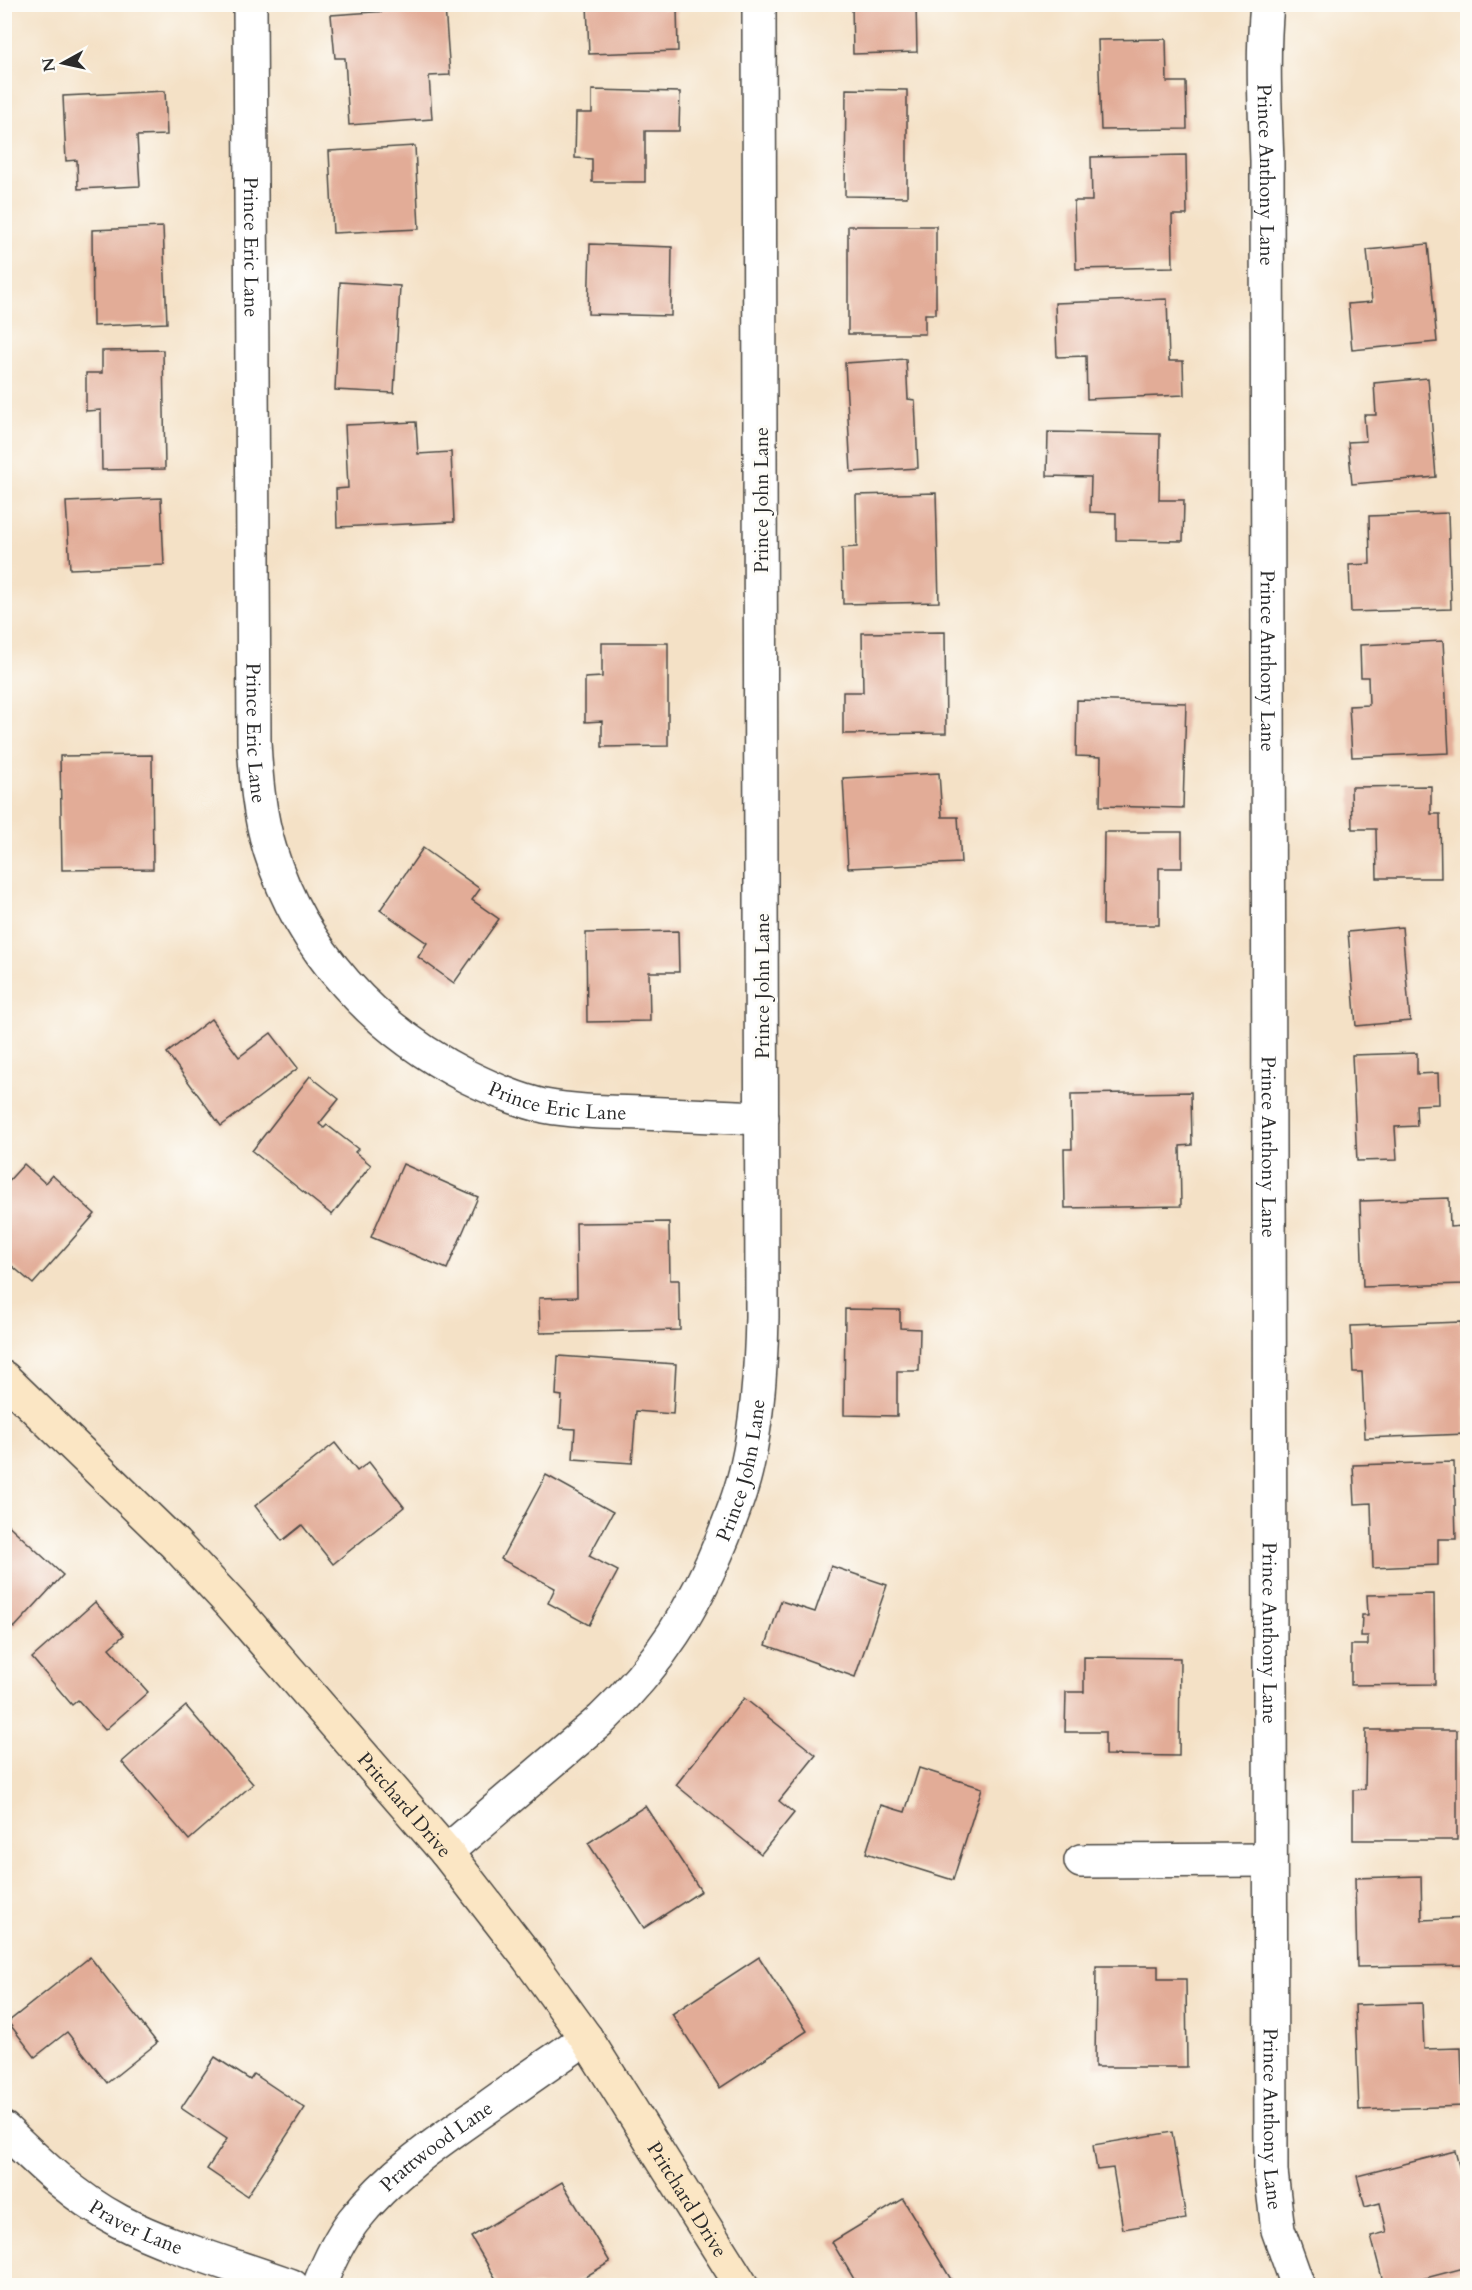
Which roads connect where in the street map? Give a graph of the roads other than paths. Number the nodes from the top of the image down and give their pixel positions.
1 (250, 4) edge
2 (759, 4) edge
3 (1268, 4) edge
4 (762, 1118) junction
5 (4, 1378) edge
6 (446, 1852) junction
7 (1270, 1860) junction
8 (1081, 1861) dead end
9 (586, 2038) junction
10 (4, 2128) edge
11 (292, 2286) edge
12 (319, 2286) edge
13 (742, 2286) edge
14 (1298, 2286) edge

1 - 4 street, Prince Eric Lane
2 - 4 street, Prince John Lane
3 - 7 street, Prince Anthony Lane
4 - 6 street, Prince John Lane
5 - 6 street, Pritchard Drive
6 - 9 street, Pritchard Drive
7 - 8 street
7 - 14 street, Prince Anthony Lane
9 - 12 street, Prattwood Lane
9 - 13 street, Pritchard Drive
10 - 11 street, Praver Lane

